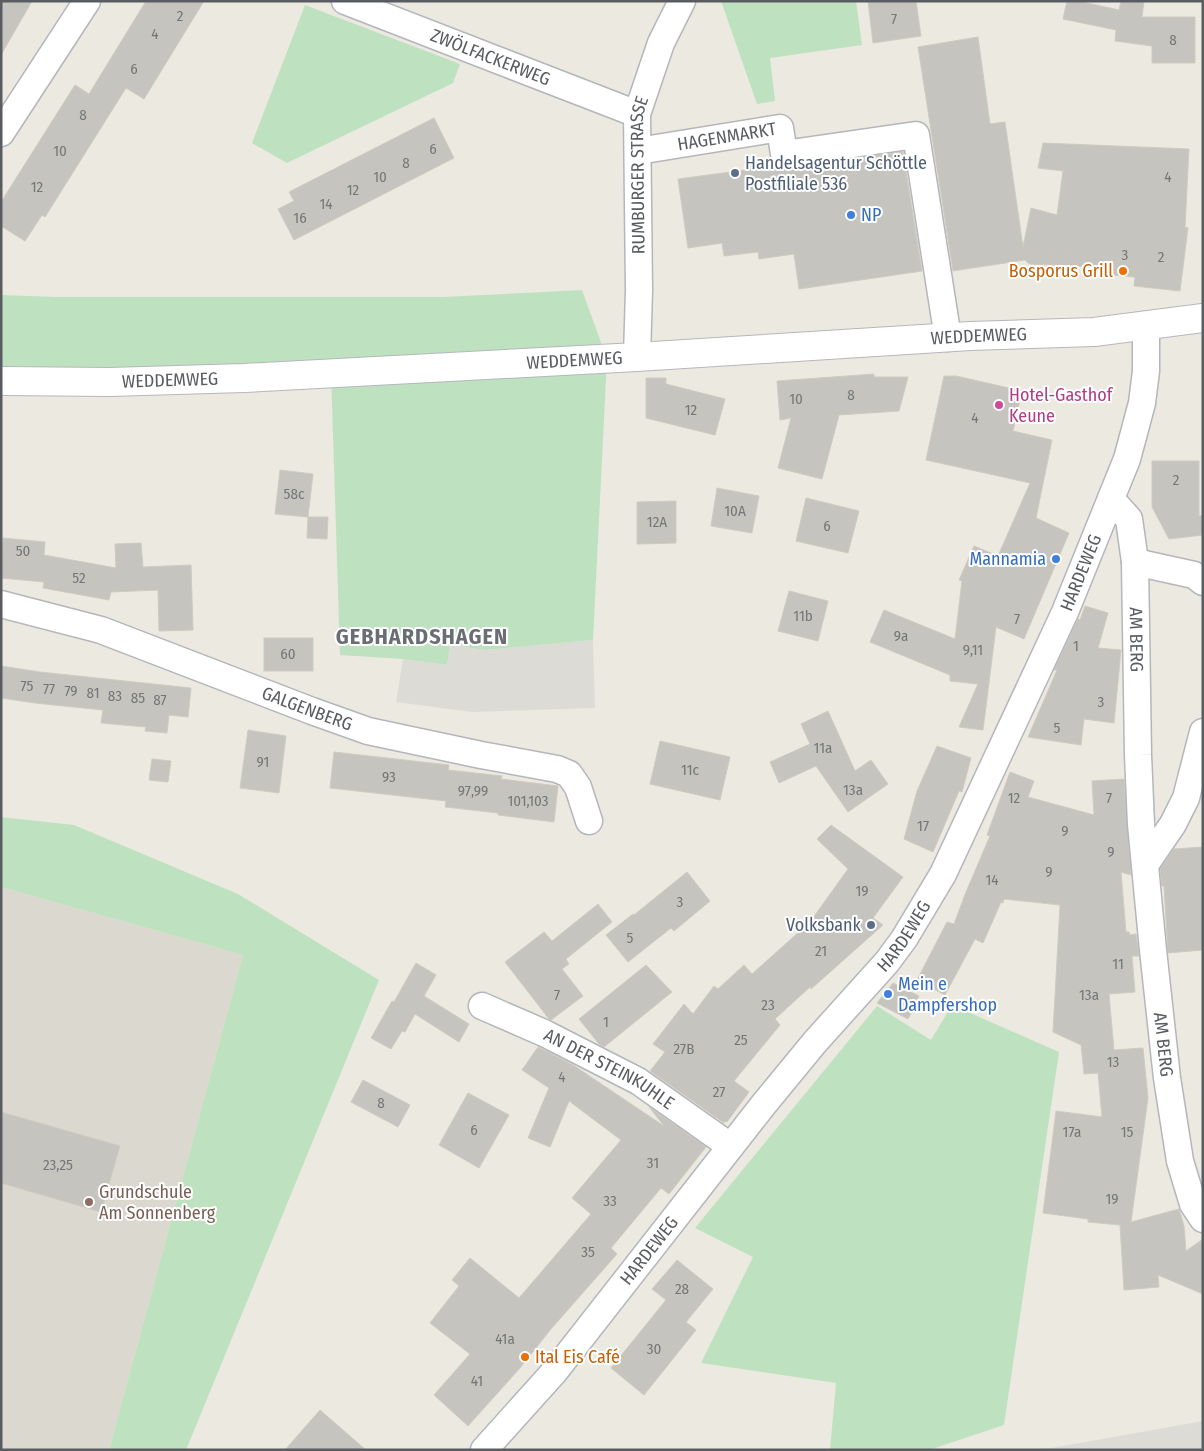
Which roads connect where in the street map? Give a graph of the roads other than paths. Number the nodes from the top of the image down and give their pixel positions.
1 (87, 1) edge
2 (345, 1) edge
3 (682, 1) edge
4 (637, 114) junction
5 (1, 133) edge
6 (638, 151) junction
7 (1203, 318) edge
8 (1146, 326) junction
9 (948, 338) junction
10 (637, 358) junction
11 (1, 382) edge
12 (1111, 499) junction
13 (1135, 562) junction
14 (1203, 582) edge
15 (1, 604) edge
16 (1203, 732) edge
17 (589, 821) dead end
18 (1145, 865) junction
19 (482, 1006) dead end
20 (730, 1146) junction
21 (1196, 1186) edge
22 (1203, 1219) edge
23 (484, 1450) edge

1 - 5 street
2 - 4 street, ZWÖLFACKERWEG
3 - 4 street, RUMBURGER STRASSE
4 - 6 street, RUMBURGER STRASSE
6 - 9 street, HAGENMARKT
6 - 10 street, RUMBURGER STRASSE
7 - 8 main road, WEDDEMWEG
8 - 9 main road, WEDDEMWEG
8 - 12 street, HARDEWEG
9 - 10 main road, WEDDEMWEG
10 - 11 main road, WEDDEMWEG
12 - 13 street, AM BERG
12 - 20 street, HARDEWEG
13 - 14 street
13 - 18 street, AM BERG
15 - 17 street, GALGENBERG
16 - 18 street
18 - 21 street, AM BERG
19 - 20 street, AN DER STEINKUHLE
20 - 23 street, HARDEWEG
21 - 22 street, AM BERG

